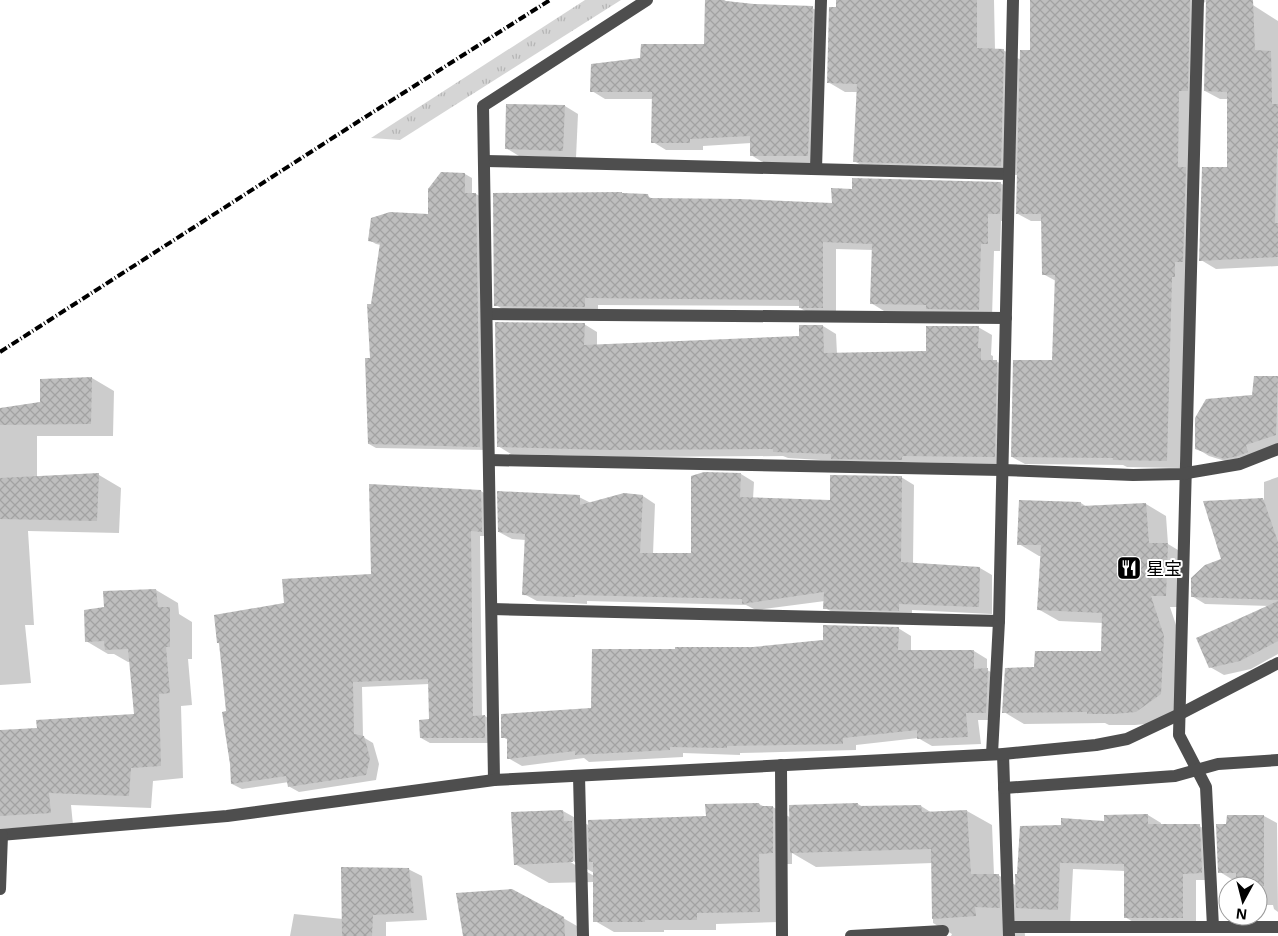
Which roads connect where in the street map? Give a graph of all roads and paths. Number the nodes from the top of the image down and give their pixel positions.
1 (647, 0) edge
2 (821, 0) edge
3 (1013, 0) edge
4 (1198, 0) edge
5 (485, 161) junction
6 (816, 169) junction
7 (1010, 174) junction
8 (487, 314) junction
9 (1006, 318) junction
10 (1278, 448) edge
11 (489, 460) junction
12 (1002, 470) junction
13 (1186, 473) junction
14 (492, 609) junction
15 (999, 621) junction
16 (1278, 663) edge
17 (1180, 714) junction
18 (997, 754) junction
19 (1278, 760) edge
20 (781, 765) junction
21 (1197, 770) junction
22 (579, 776) junction
23 (494, 780) junction
24 (1004, 788) junction
25 (1, 835) edge
26 (0, 889) edge
27 (1213, 927) junction
28 (1278, 927) edge
29 (943, 931) dead end
30 (1009, 931) edge
31 (1159, 932) edge
32 (582, 936) edge
33 (782, 936) edge
34 (851, 936) edge

1 - 5 street
2 - 6 street
3 - 7 street
4 - 13 street
5 - 6 street
5 - 8 street
6 - 7 street
7 - 9 street
8 - 9 street
8 - 11 street
9 - 12 street
10 - 13 street
11 - 12 street
11 - 14 street
12 - 13 street
12 - 15 street
13 - 17 street
14 - 15 street
14 - 23 street
15 - 18 street
16 - 17 street
17 - 18 street
17 - 21 street
18 - 20 street
18 - 24 street
19 - 21 street
20 - 22 street
20 - 33 street
21 - 24 street
21 - 27 street
22 - 23 street
22 - 32 street
23 - 25 street
24 - 30 street
25 - 26 street
27 - 28 street
27 - 31 street
29 - 34 street
30 - 31 street

